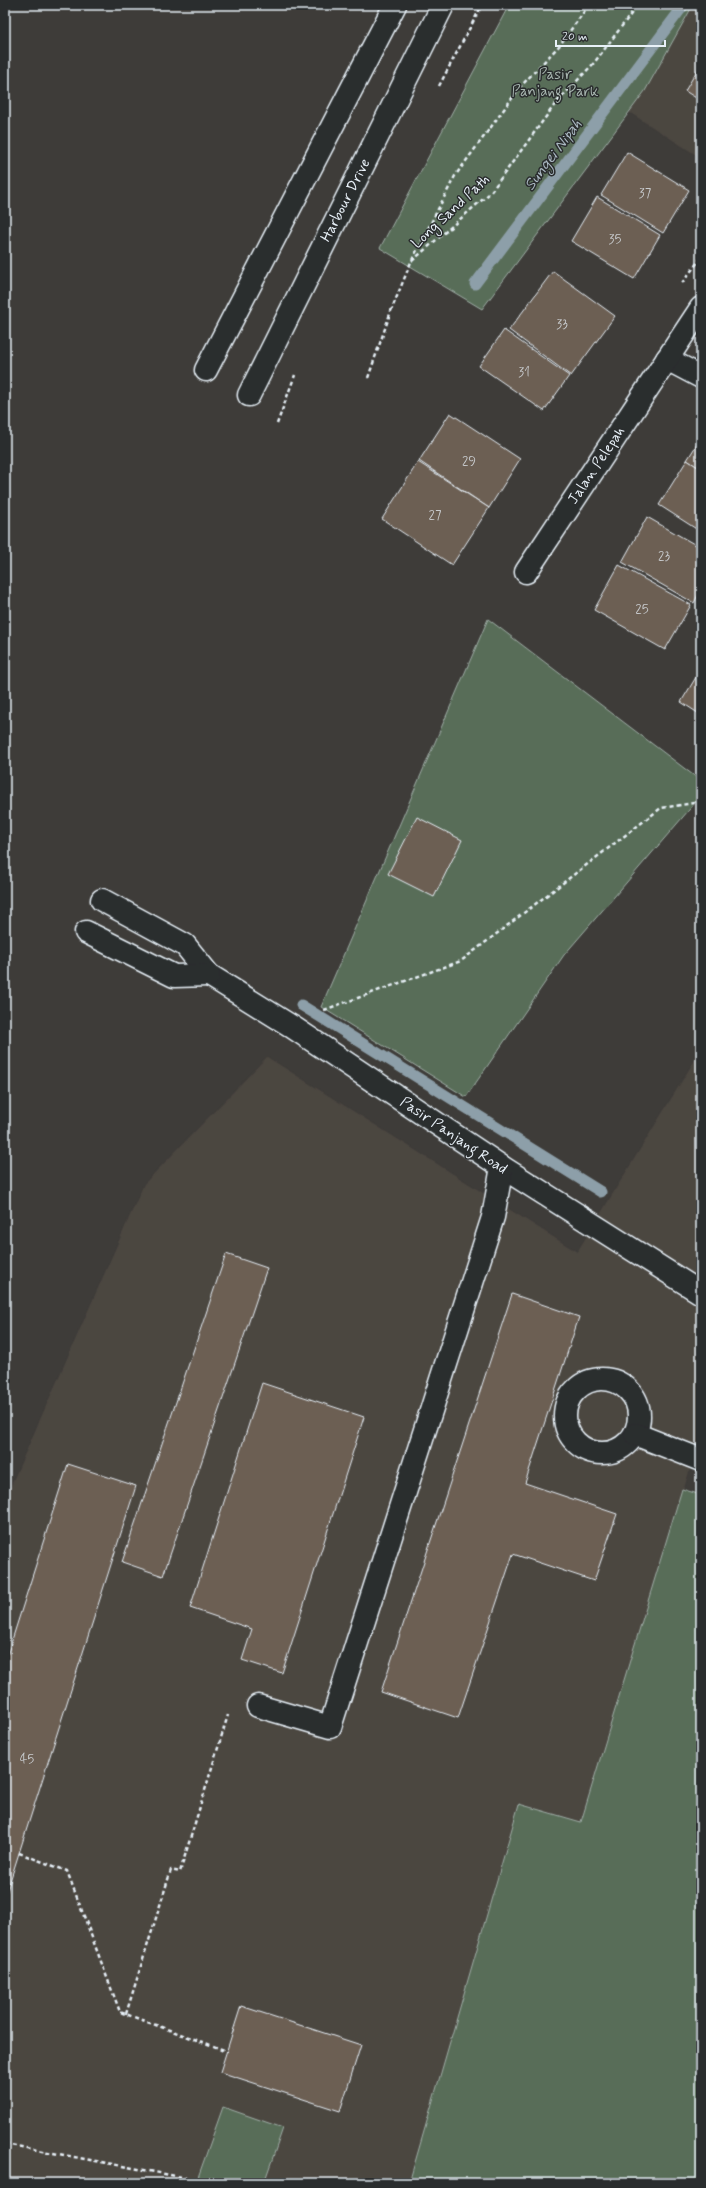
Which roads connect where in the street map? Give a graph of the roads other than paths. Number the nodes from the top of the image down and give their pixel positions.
1 (395, 5) edge
2 (444, 5) edge
3 (701, 308) edge
4 (667, 359) junction
5 (206, 370) dead end
6 (701, 378) edge
7 (249, 395) dead end
8 (526, 572) dead end
9 (102, 900) dead end
10 (86, 932) dead end
11 (208, 974) junction
12 (502, 1167) junction
13 (701, 1293) edge
14 (635, 1434) dead end
15 (701, 1460) edge
16 (258, 1706) dead end

1 - 5 street
2 - 7 street, Harbour Drive
3 - 4 street, Jalan Pelepah
4 - 6 street
4 - 8 street, Jalan Pelepah
9 - 11 street, Pasir Panjang Road
10 - 11 street
11 - 12 street, Pasir Panjang Road
12 - 13 street, Pasir Panjang Road
12 - 16 street
14 - 15 street

